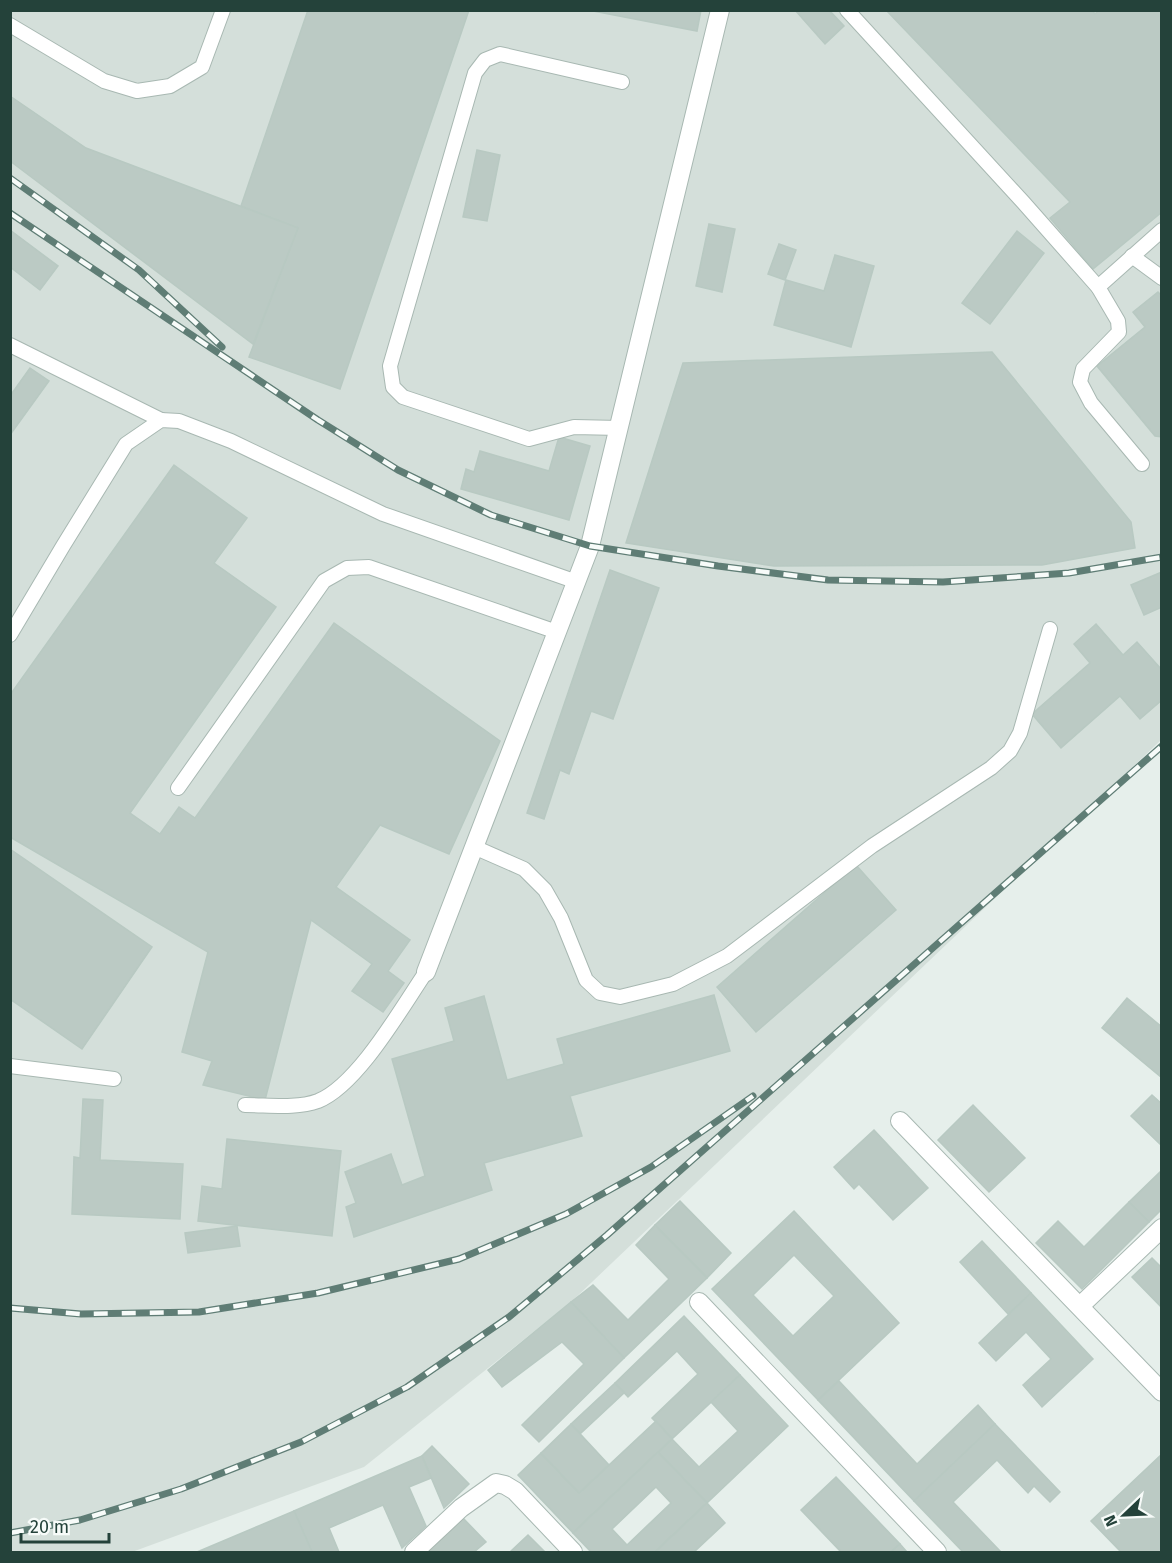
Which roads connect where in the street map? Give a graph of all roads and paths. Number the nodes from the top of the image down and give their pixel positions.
1 (223, 10) edge
2 (720, 10) edge
3 (847, 10) edge
4 (10, 25) edge
5 (622, 82) dead end
6 (1161, 230) edge
7 (1132, 256) junction
8 (1161, 278) edge
9 (1098, 287) junction
10 (10, 345) edge
11 (161, 420) junction
12 (619, 428) junction
13 (1142, 464) dead end
14 (577, 582) junction
15 (1050, 629) dead end
16 (557, 632) junction
17 (10, 635) edge
18 (178, 788) dead end
19 (474, 846) junction
20 (426, 972) joint
21 (10, 1066) edge
22 (114, 1079) dead end
23 (245, 1105) dead end
24 (900, 1121) dead end
25 (1161, 1228) edge
26 (699, 1302) dead end
27 (1080, 1306) junction
28 (1161, 1392) edge
29 (414, 1552) edge
30 (573, 1552) edge
31 (937, 1552) edge

1 - 4 lane
2 - 12 street
3 - 9 lane
5 - 12 lane
6 - 7 lane
7 - 8 lane
7 - 9 lane
9 - 13 lane
10 - 11 lane
11 - 14 lane
11 - 17 lane
12 - 14 street
14 - 16 street
15 - 19 lane
16 - 18 lane
16 - 19 street
19 - 20 street
20 - 23 lane
21 - 22 lane
24 - 27 street
25 - 27 street
26 - 31 street
27 - 28 street
29 - 30 street

